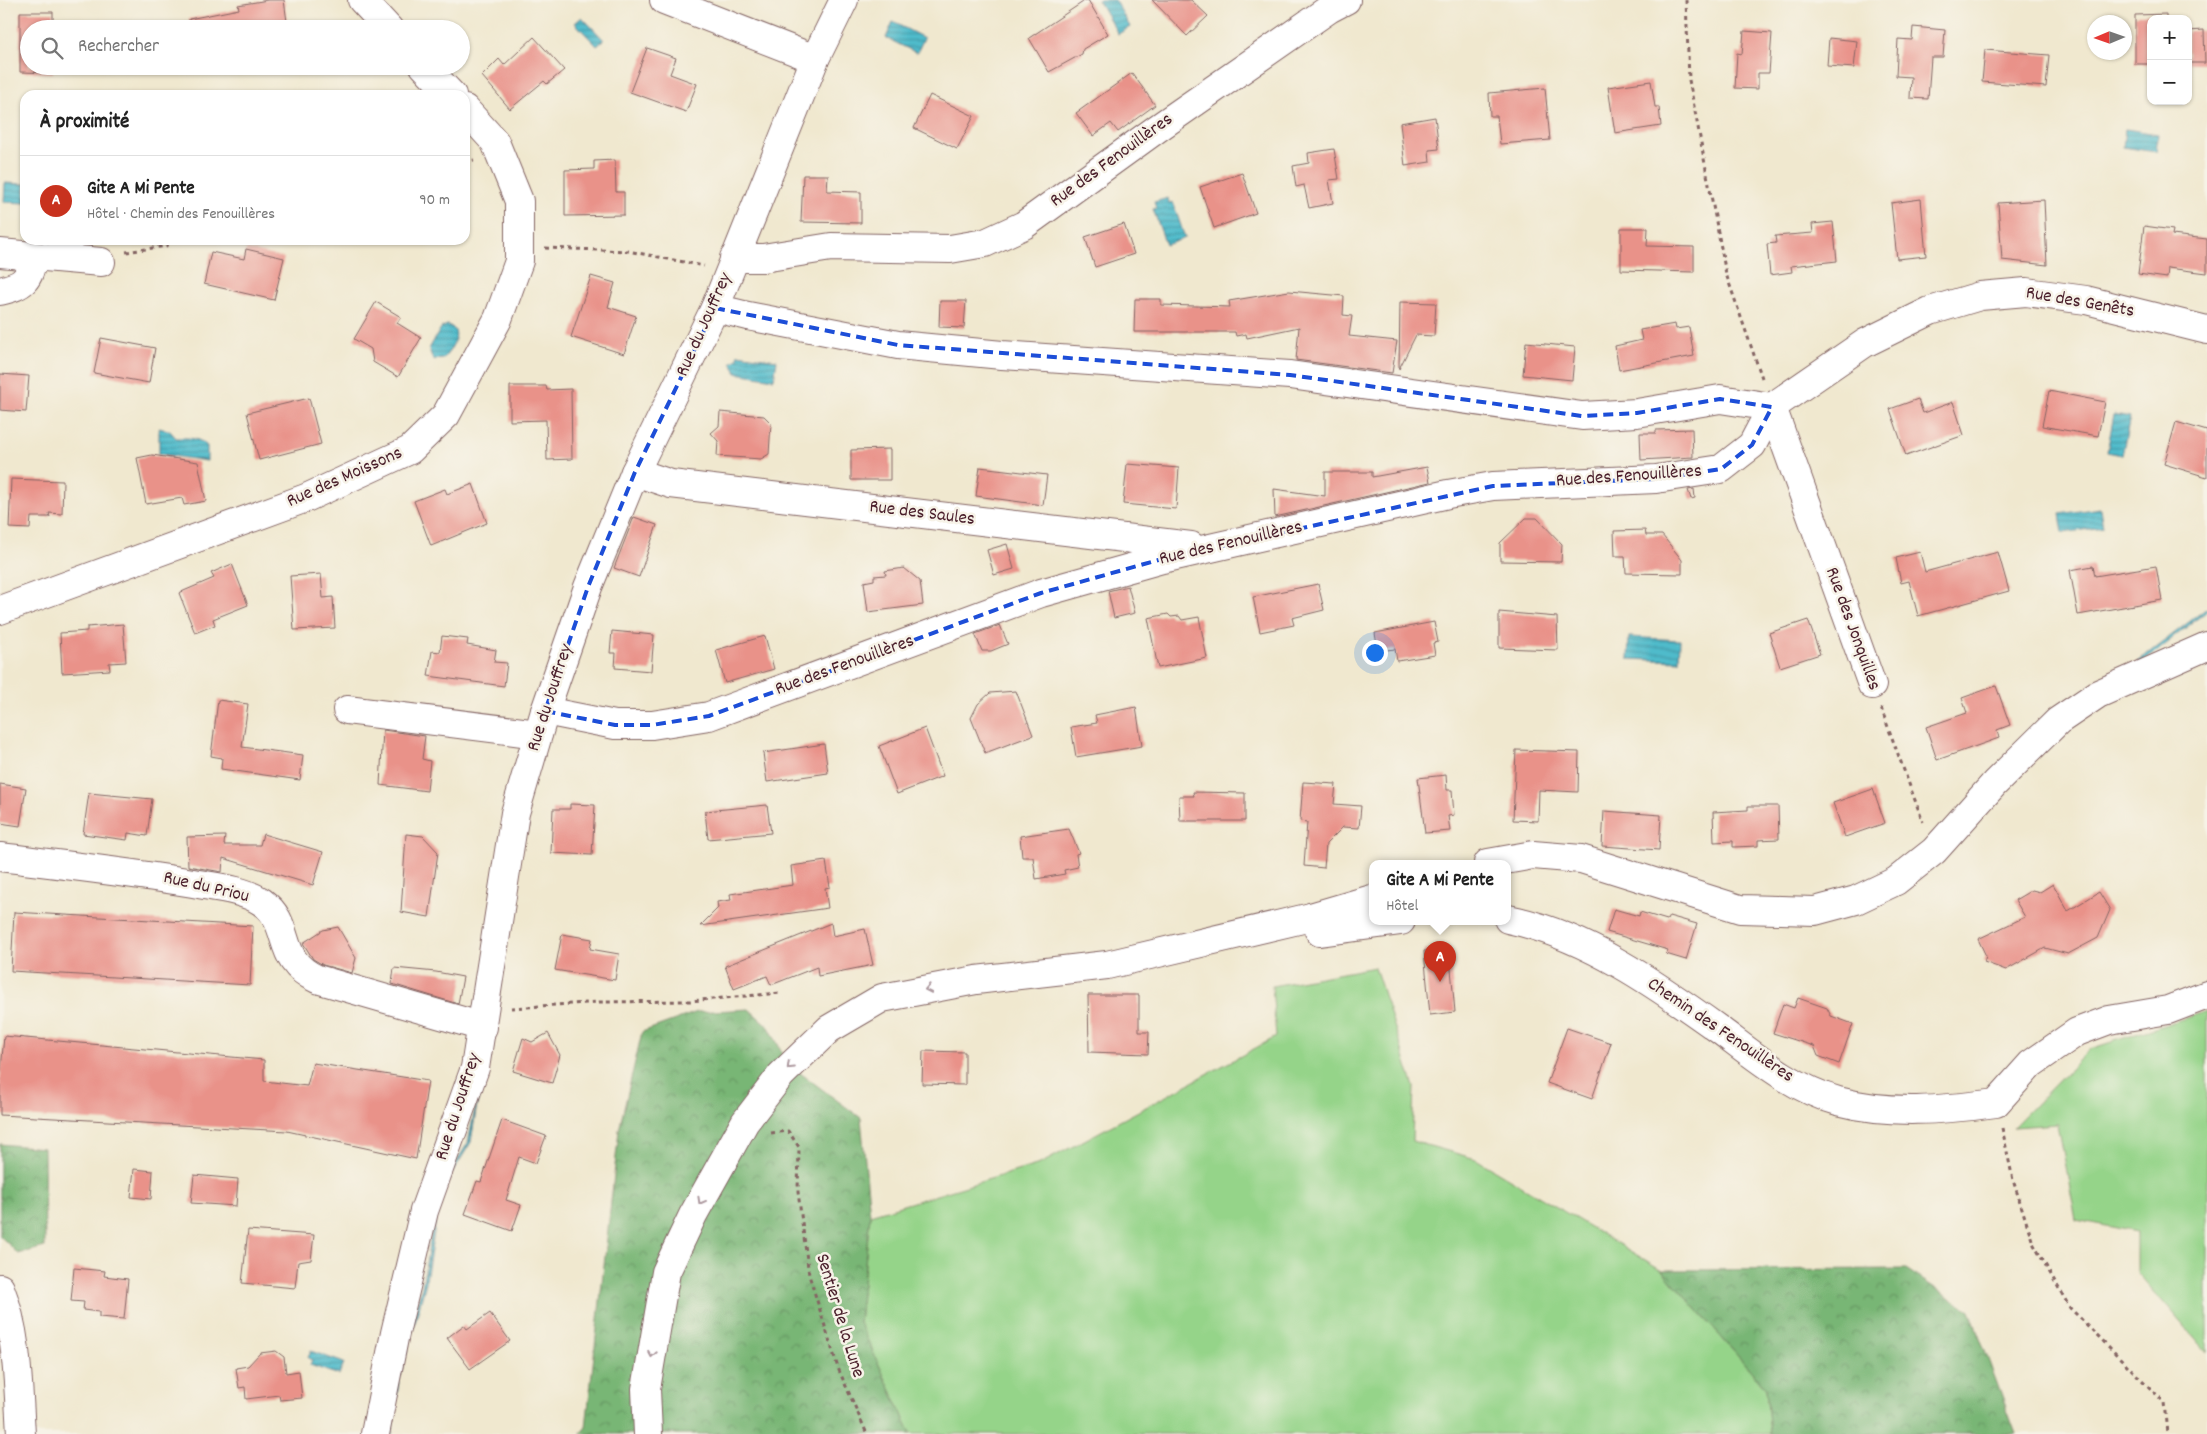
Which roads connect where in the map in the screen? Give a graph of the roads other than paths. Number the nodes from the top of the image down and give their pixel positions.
1 (362, 0) edge
2 (664, 0) edge
3 (844, 0) edge
4 (1346, 0) edge
5 (381, 20) edge
6 (815, 59) junction
7 (433, 75) edge
8 (447, 90) edge
9 (470, 114) edge
10 (0, 253) edge
11 (33, 256) junction
12 (101, 262) dead end
13 (732, 264) junction
14 (0, 291) edge
15 (715, 308) junction
16 (2207, 330) edge
17 (1772, 407) junction
18 (635, 472) junction
19 (1210, 548) junction
20 (0, 610) edge
21 (2207, 646) edge
22 (1872, 684) road end
23 (347, 710) dead end
24 (541, 723) junction
25 (0, 857) edge
26 (1505, 860) edge
27 (1369, 900) edge
28 (1311, 917) junction
29 (1511, 920) edge
30 (1372, 925) edge
31 (2207, 995) edge
32 (484, 1017) junction
33 (0, 1288) edge
34 (21, 1434) edge
35 (375, 1434) edge
36 (648, 1434) edge

1 - 5 street
2 - 6 street
3 - 6 street, Rue du Jouffrey
4 - 13 street, Rue des Fenouillères
6 - 13 street, Rue du Jouffrey
7 - 8 street
9 - 20 street, Rue des Moissons
10 - 11 street
11 - 12 street
11 - 14 street
13 - 15 street, Rue du Jouffrey
15 - 17 street
15 - 18 street, Rue du Jouffrey
16 - 17 street, Rue des Genêts
17 - 19 street, Rue des Fenouillères
17 - 22 street, Rue des Jonquilles
18 - 19 street, Rue des Saules
18 - 24 street, Rue du Jouffrey
19 - 24 street, Rue des Fenouillères
21 - 26 street
23 - 24 street, Rue des Fenouillères
24 - 32 street, Rue du Jouffrey
25 - 32 street, Rue du Priou
27 - 28 street
28 - 30 street
28 -> 36 street
29 - 31 street, Chemin des Fenouillères
32 - 35 street, Rue du Jouffrey
33 - 34 street

